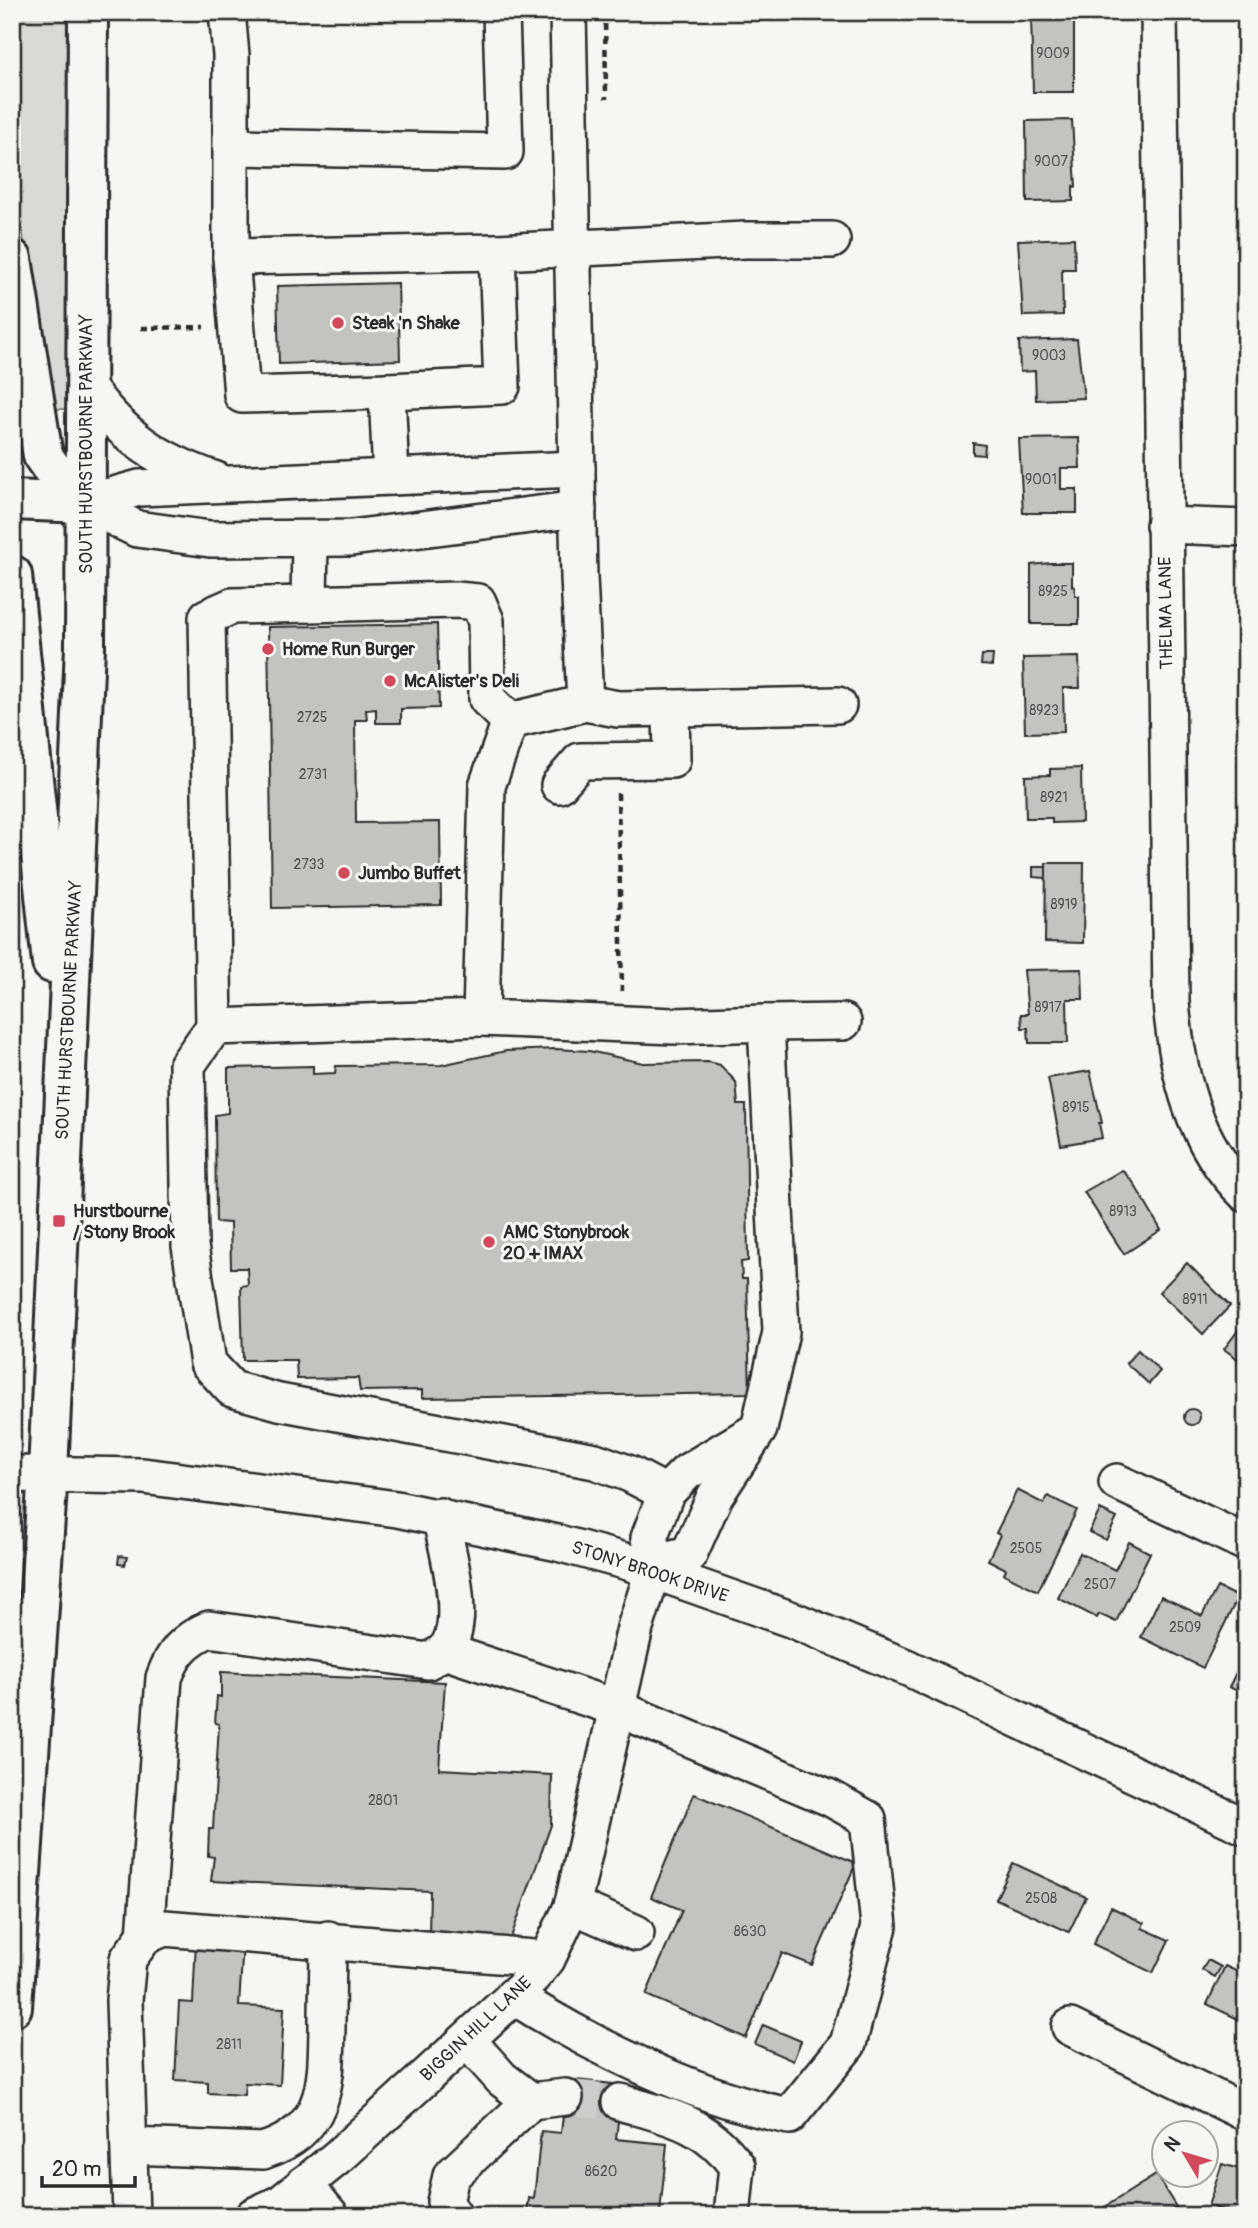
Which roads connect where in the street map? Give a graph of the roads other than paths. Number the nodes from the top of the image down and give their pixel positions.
1 (88, 12) edge
2 (227, 12) edge
3 (500, 12) edge
4 (568, 12) edge
5 (1159, 12) edge
6 (231, 147) junction
7 (832, 240) dead end
8 (573, 249) junction
9 (497, 252) junction
10 (231, 257) junction
11 (12, 259) edge
12 (87, 387) junction
13 (387, 391) junction
14 (577, 468) junction
15 (376, 478) junction
16 (232, 485) junction
17 (12, 500) edge
18 (85, 503) junction
19 (578, 509) junction
20 (1164, 525) junction
21 (1246, 528) edge
22 (365, 536) junction
23 (310, 538) junction
24 (12, 575) edge
25 (309, 604) junction
26 (585, 703) junction
27 (838, 705) dead end
28 (671, 708) junction
29 (510, 721) junction
30 (559, 785) dead end
31 (481, 1018) junction
32 (843, 1022) dead end
33 (766, 1023) junction
34 (214, 1027) junction
35 (65, 1094) junction
36 (1246, 1194) edge
37 (759, 1429) junction
38 (30, 1474) edge
39 (1117, 1482) dead end
40 (666, 1493) junction
41 (440, 1516) junction
42 (1246, 1543) edge
43 (654, 1566) junction
44 (444, 1651) junction
45 (617, 1708) junction
46 (1246, 1826) edge
47 (572, 1905) junction
48 (154, 1932) junction
49 (636, 1933) dead end
50 (328, 1939) junction
51 (547, 1959) junction
52 (13, 1990) edge
53 (513, 1996) junction
54 (1070, 2027) dead end
55 (467, 2040) junction
56 (620, 2102) tunnel mouth
57 (1246, 2113) edge
58 (129, 2146) junction
59 (304, 2184) junction
60 (131, 2216) edge
61 (253, 2216) edge
62 (331, 2216) edge
63 (454, 2216) edge
64 (732, 2216) edge

1 - 12 main road, SOUTH HURSTBOURNE PARKWAY
2 - 6 street
3 - 6 street
4 - 8 street
5 - 20 street, THELMA LANE
6 - 10 street
7 - 8 street
8 - 9 street
8 - 14 street
9 - 10 street
9 - 13 street
10 - 13 street
11 - 18 main road
12 - 16 street
12 - 18 main road, SOUTH HURSTBOURNE PARKWAY
13 - 15 street
14 - 15 street
14 - 19 street
15 - 16 street
15 - 22 street
16 - 18 street
17 - 18 main road
18 - 23 street
18 - 35 main road, SOUTH HURSTBOURNE PARKWAY
19 - 22 street
19 - 26 street
20 - 21 street
20 - 36 street, THELMA LANE
22 - 23 street
23 - 25 street
24 - 35 main road
25 - 29 street
25 - 34 street
26 - 28 street
26 - 29 street
27 - 28 street
28 - 30 street
29 - 31 street
31 - 33 street
31 - 34 street
32 - 33 street
33 - 37 street
34 - 40 street
35 - 38 main road, SOUTH HURSTBOURNE PARKWAY
37 - 40 street
37 - 43 street
38 - 41 street, STONY BROOK DRIVE
38 - 52 main road, SOUTH HURSTBOURNE PARKWAY
39 - 42 street
40 - 43 street
41 - 43 street, STONY BROOK DRIVE
41 - 44 street
43 - 45 street, BIGGIN HILL LANE
43 - 46 street, STONY BROOK DRIVE
44 - 45 street
44 - 48 street
45 - 47 street, BIGGIN HILL LANE
45 - 53 street
47 - 49 street
47 - 51 street, BIGGIN HILL LANE
48 - 50 street
48 - 58 street
50 - 51 street
50 - 58 street
51 - 53 street, BIGGIN HILL LANE
53 - 55 street, BIGGIN HILL LANE
54 - 57 street
55 - 59 street, BIGGIN HILL LANE
55 - 63 street
56 - 64 street
58 - 60 street
59 - 61 street, BIGGIN HILL LANE
59 - 62 street

